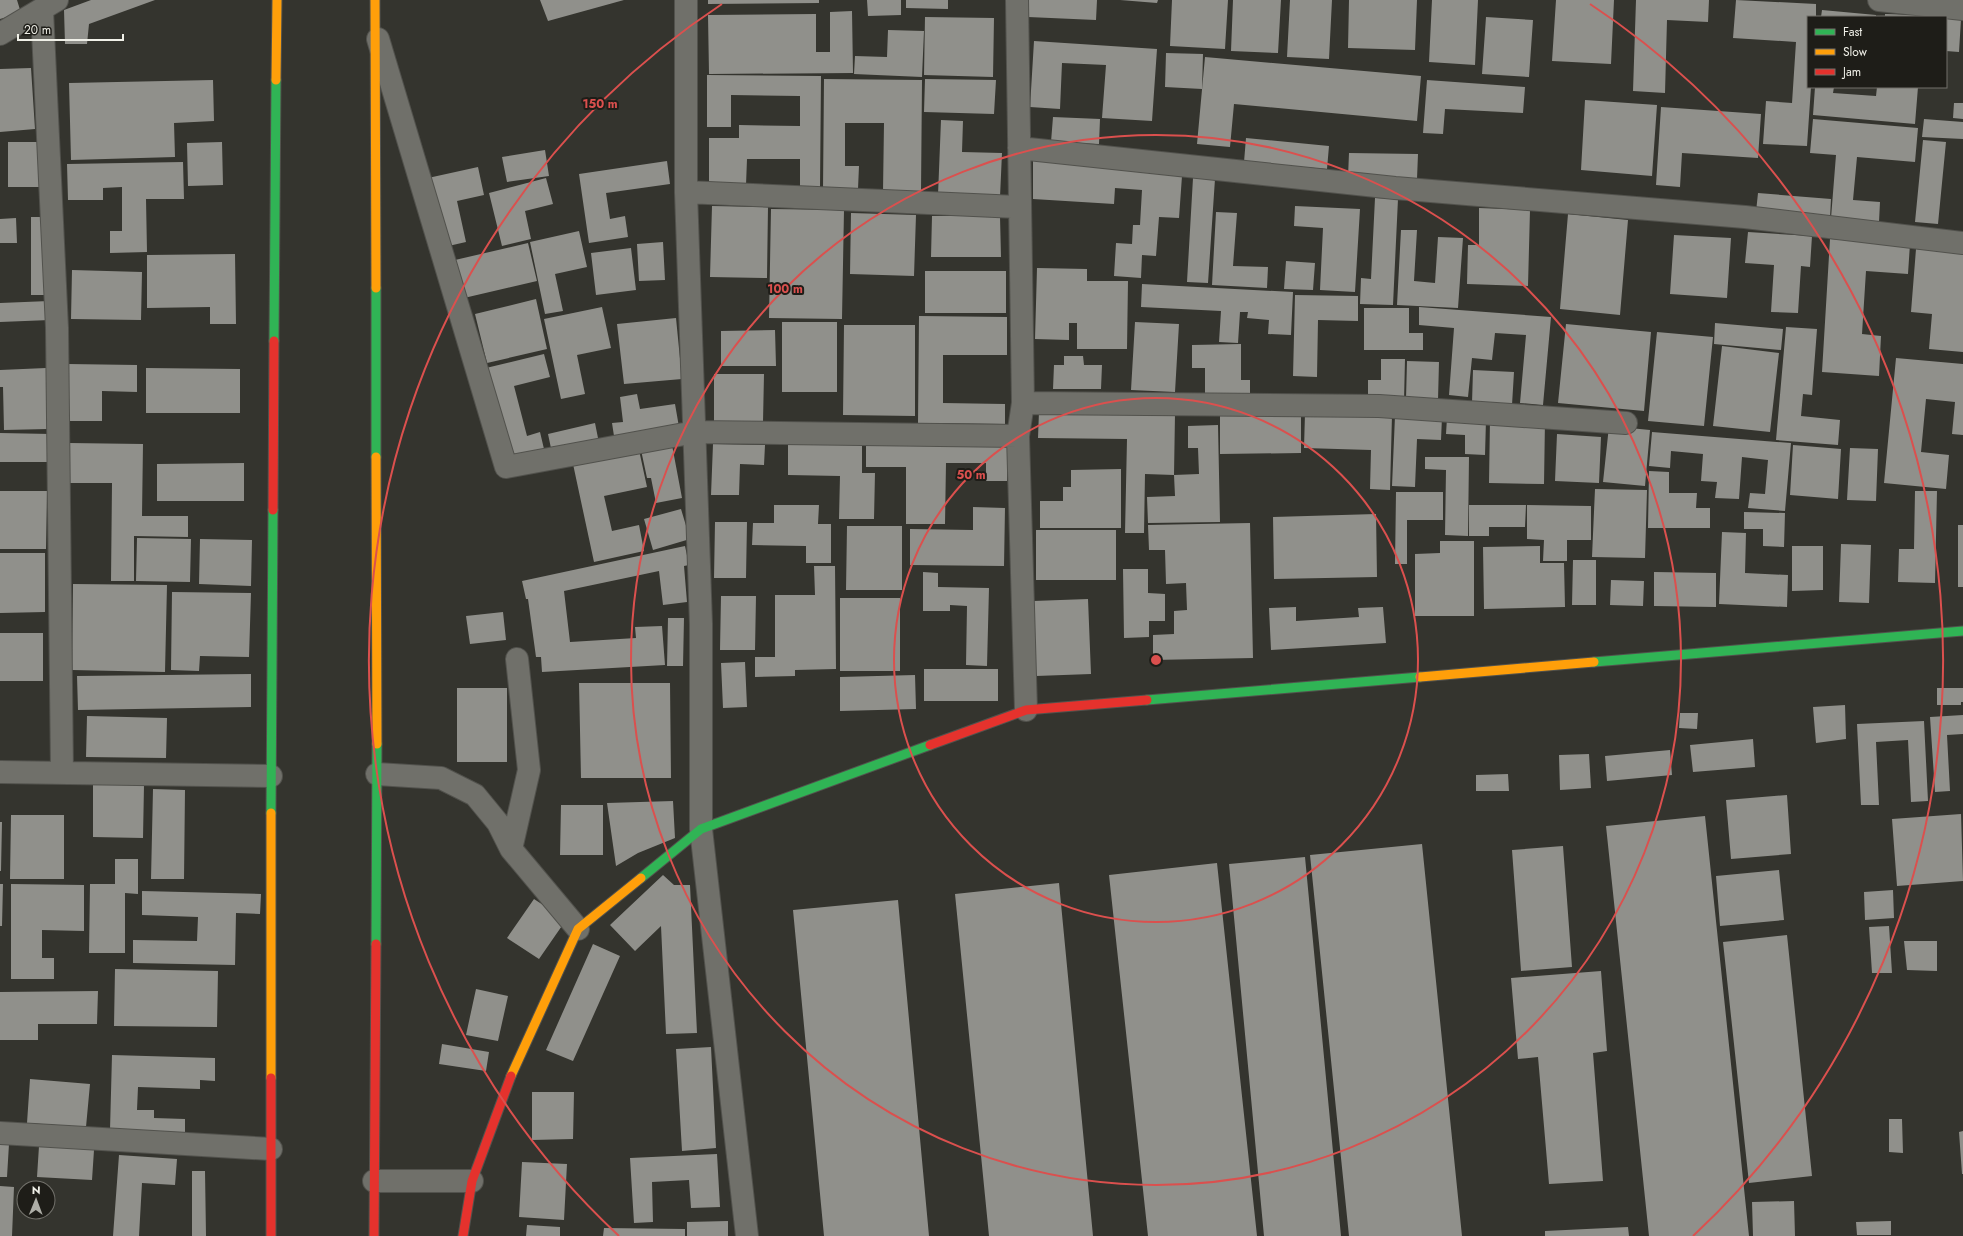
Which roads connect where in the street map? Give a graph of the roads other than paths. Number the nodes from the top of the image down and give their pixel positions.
1 (277, 0) edge
2 (375, 0) edge
3 (686, 0) edge
4 (1017, 0) edge
5 (1879, 0) edge
6 (50, 5) edge
7 (1963, 9) edge
8 (375, 30) junction
9 (0, 34) edge
10 (1019, 148) junction
11 (686, 192) junction
12 (1018, 207) junction
13 (1963, 243) edge
14 (1023, 404) junction
15 (1626, 423) dead end
16 (695, 432) junction
17 (1018, 436) junction
18 (1963, 631) edge
19 (517, 659) dead end
20 (1026, 710) junction
21 (0, 772) edge
22 (62, 773) junction
23 (377, 774) junction
24 (271, 776) junction
25 (701, 829) junction
26 (511, 849) junction
27 (578, 929) junction
28 (0, 1133) edge
29 (271, 1149) junction
30 (374, 1181) junction
31 (472, 1181) junction
32 (271, 1236) edge
33 (374, 1236) edge
34 (463, 1236) edge
35 (746, 1236) edge

1 - 24 street
2 - 8 street
3 - 11 street
4 - 10 street
5 - 7 street
6 - 9 street
6 - 22 street
8 - 16 street
8 - 23 street
10 - 12 street
10 - 13 street
11 - 12 street
11 - 16 street
12 - 14 street
14 - 15 street
14 - 17 street
16 - 17 street
16 - 25 street
17 - 20 street
18 - 20 street
19 - 26 street
20 - 25 street
21 - 22 street
22 - 24 street
23 - 26 street
23 - 30 street
24 - 29 street
25 - 27 street
25 - 35 street
26 - 27 street
27 - 31 street
28 - 29 street
29 - 32 street
30 - 31 street
30 - 33 street
31 - 34 street

